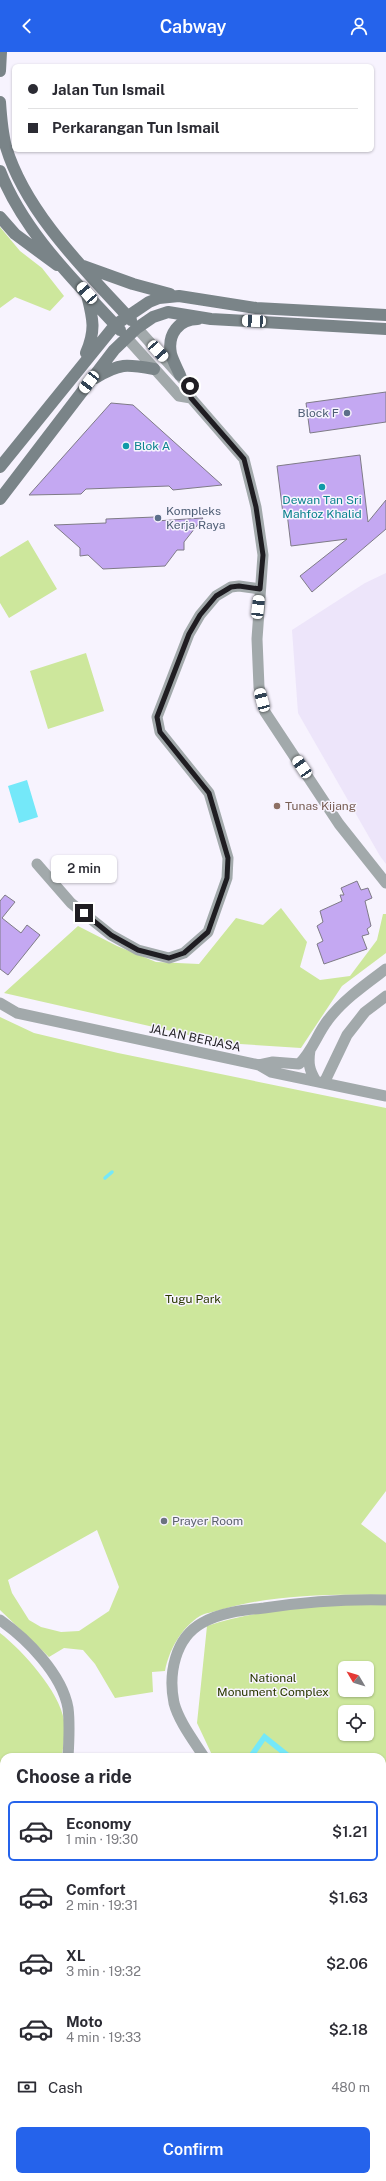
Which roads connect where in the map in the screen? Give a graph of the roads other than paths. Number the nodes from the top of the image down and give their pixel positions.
1 (1, 52) edge
2 (0, 71) edge
3 (0, 102) edge
4 (0, 171) edge
5 (23, 186) junction
6 (4, 192) edge
7 (0, 217) edge
8 (81, 265) junction
9 (68, 272) junction
10 (87, 293) junction
11 (179, 296) junction
12 (386, 315) edge
13 (126, 316) junction
14 (211, 319) junction
15 (115, 325) junction
16 (138, 328) junction
17 (386, 329) edge
18 (126, 337) junction
19 (82, 363) junction
20 (154, 369) junction
21 (180, 375) junction
22 (89, 382) junction
23 (191, 398) junction
24 (0, 466) edge
25 (0, 499) edge
26 (260, 589) junction
27 (37, 864) dead end
28 (386, 883) edge
29 (386, 969) edge
30 (386, 996) edge
31 (0, 1003) edge
32 (310, 1050) junction
33 (259, 1065) junction
34 (320, 1082) junction
35 (386, 1096) edge
36 (386, 1600) edge
37 (0, 1620) edge
38 (68, 1753) edge
39 (202, 1753) edge

1 - 2 street
3 - 5 street
4 - 6 street
5 - 6 street
5 - 8 street
6 - 9 street
7 - 9 street
8 - 11 street
8 - 13 street
9 - 10 street
10 - 15 street
10 - 19 street
11 - 12 street
11 - 13 street
13 - 15 street
13 - 16 street
14 - 16 street
14 - 17 street
14 - 21 street
15 - 18 street
15 - 19 street
16 - 18 street
16 - 21 street
18 - 20 street
18 - 22 street
19 - 24 street
20 - 22 street
20 - 23 street
21 - 23 street
22 - 25 street
23 - 26 street
26 - 27 street
26 - 28 street
29 - 32 street
30 - 34 street
31 - 33 street, JALAN BERJASA
32 - 33 street
32 - 34 street
33 - 34 street, JALAN BERJASA
34 - 35 street, JALAN BERJASA
36 - 39 street
37 - 38 street

